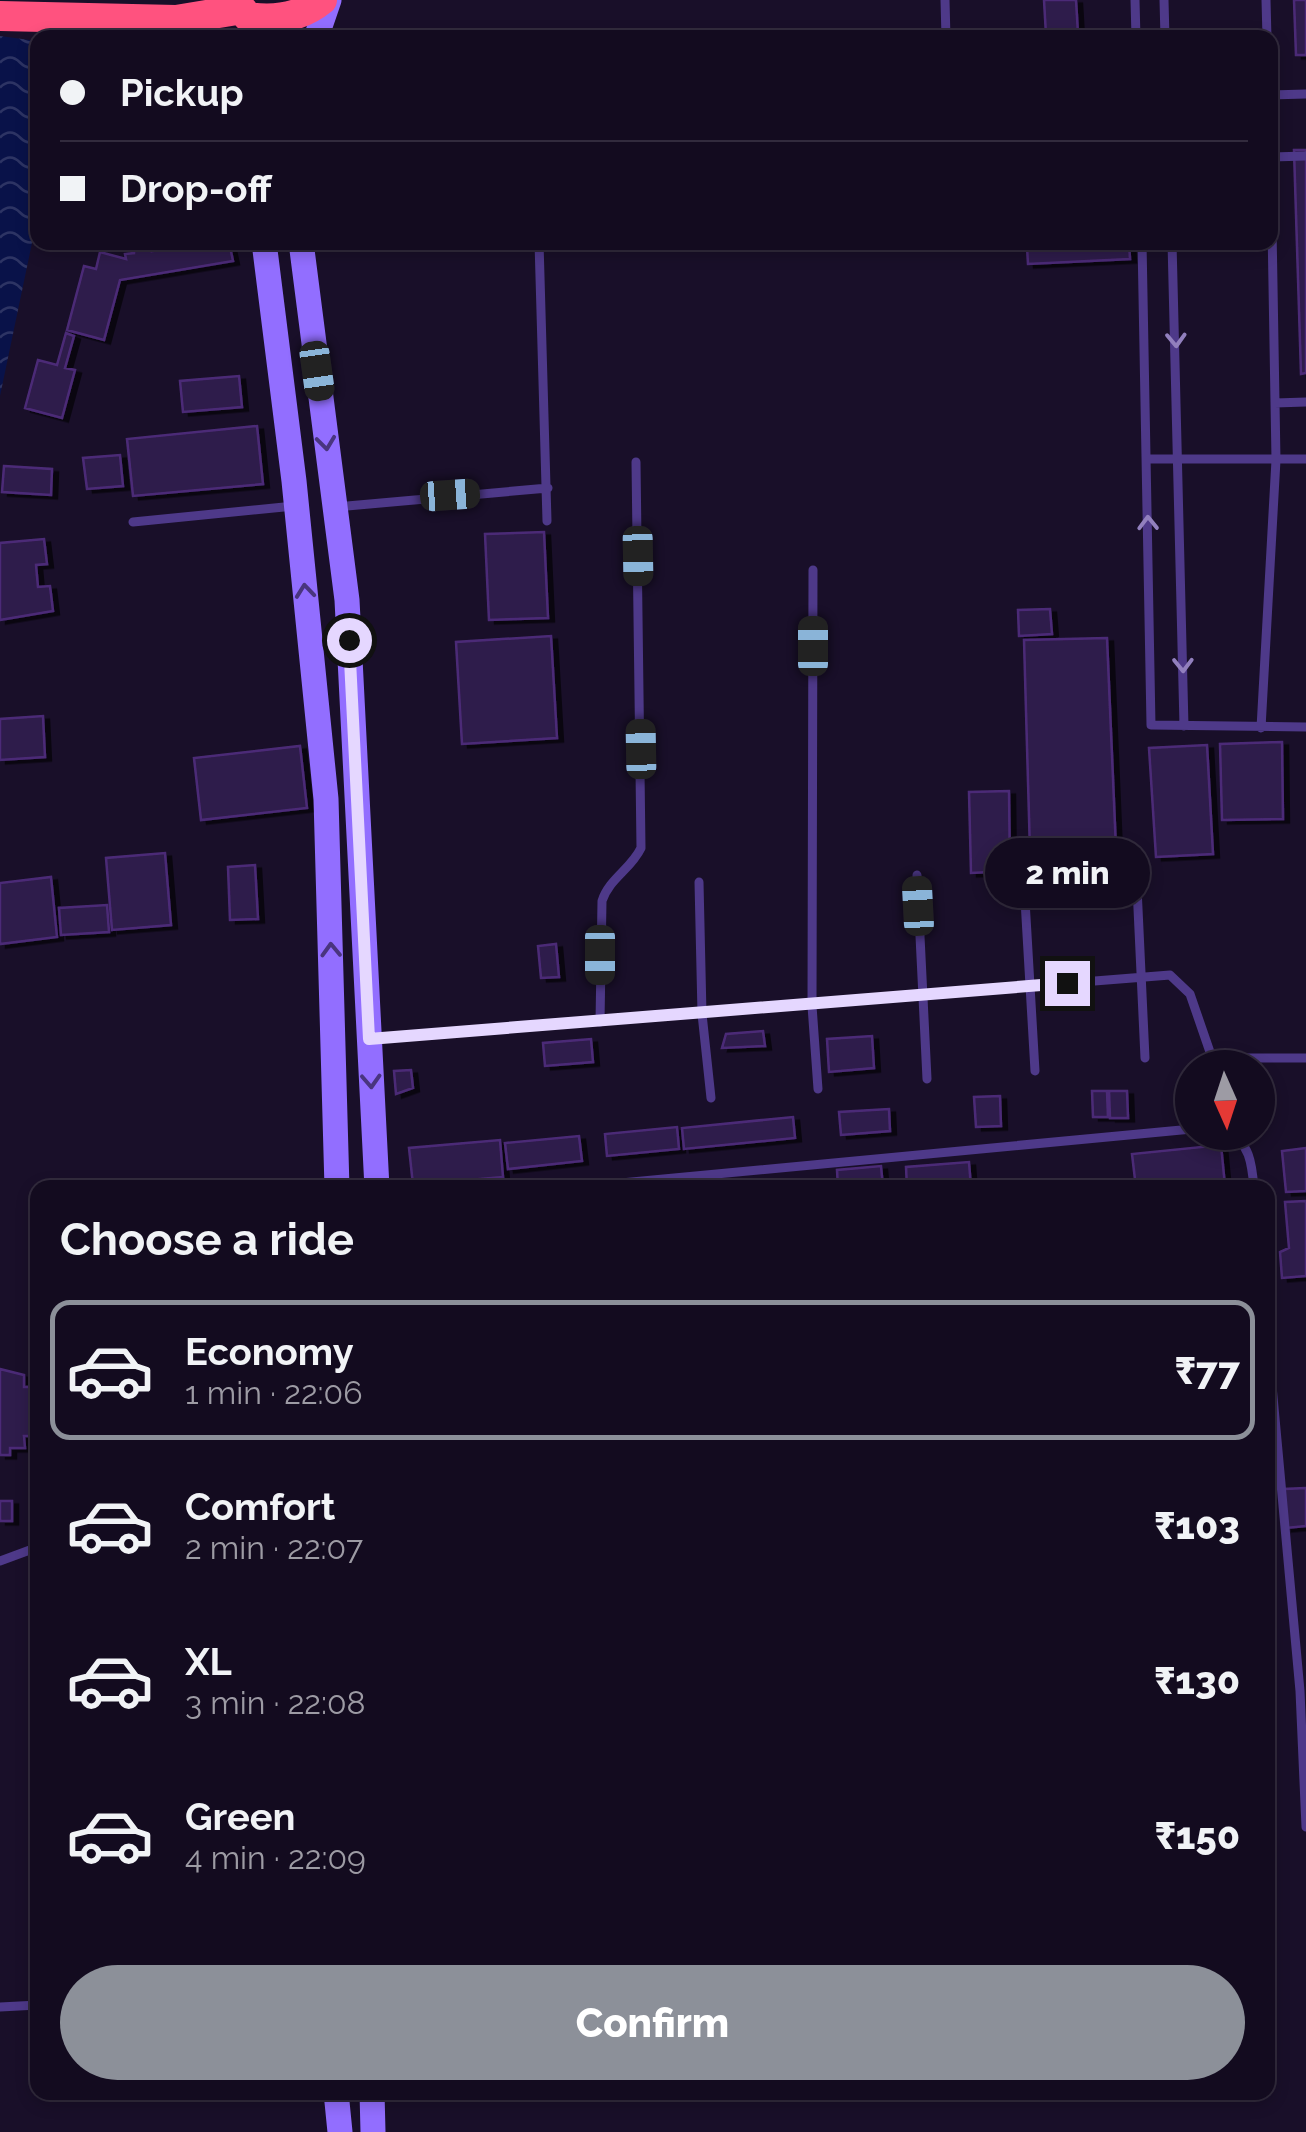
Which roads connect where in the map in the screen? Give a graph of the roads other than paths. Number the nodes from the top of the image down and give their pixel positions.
1 (326, 0) edge
2 (945, 0) edge
3 (1135, 0) edge
4 (1164, 0) edge
5 (1266, 0) edge
6 (0, 16) edge
7 (241, 16) edge
8 (151, 28) edge
9 (318, 30) edge
10 (946, 30) edge
11 (1136, 30) edge
12 (1165, 30) edge
13 (1267, 30) edge
14 (1306, 94) edge
15 (1278, 95) edge
16 (1306, 156) edge
17 (1278, 158) edge
18 (265, 250) edge
19 (302, 250) edge
20 (539, 250) edge
21 (1142, 250) edge
22 (1172, 250) edge
23 (1273, 250) edge
24 (1306, 402) edge
25 (1275, 403) junction
26 (1180, 458) junction
27 (1148, 459) junction
28 (1306, 459) edge
29 (1276, 460) junction
30 (636, 462) dead end
31 (548, 488) junction
32 (296, 506) junction
33 (335, 507) junction
34 (133, 522) dead end
35 (547, 522) dead end
36 (813, 570) dead end
37 (1184, 726) junction
38 (1306, 727) edge
39 (1262, 728) junction
40 (1023, 866) dead end
41 (1136, 866) dead end
42 (917, 875) dead end
43 (699, 882) dead end
44 (1140, 976) junction
45 (1031, 986) junction
46 (923, 996) junction
47 (812, 1006) junction
48 (702, 1014) junction
49 (600, 1022) junction
50 (369, 1039) junction
51 (1145, 1058) dead end
52 (1306, 1058) edge
53 (1035, 1071) dead end
54 (927, 1080) dead end
55 (818, 1088) dead end
56 (711, 1098) dead end
57 (1175, 1131) edge
58 (1247, 1150) edge
59 (337, 1180) edge
60 (377, 1180) edge
61 (653, 1180) edge
62 (1253, 1180) edge
63 (1275, 1482) edge
64 (30, 1549) edge
65 (0, 1561) edge
66 (1306, 1827) edge
67 (30, 2005) edge
68 (0, 2007) edge
69 (337, 2100) edge
70 (372, 2100) edge
71 (340, 2132) edge
72 (374, 2132) edge

1 - 7 highway
1 - 9 main road
2 - 10 lane
3 - 11 lane
4 - 12 lane
5 - 13 lane
6 - 8 highway
7 - 8 highway
14 - 15 lane
16 - 17 lane
18 - 32 main road
19 -> 33 main road
20 - 31 lane
21 - 27 lane
22 -> 26 lane
23 - 25 lane
24 - 25 lane
25 - 29 lane
26 - 27 lane
26 - 29 lane
26 -> 37 lane
37 -> 27 lane
28 - 29 lane
29 - 39 lane
30 - 49 lane
31 - 33 lane
31 - 35 lane
32 - 34 lane
59 -> 32 main road
33 - 50 main road
36 - 47 lane
37 - 39 lane
38 - 39 lane
40 - 45 lane
41 - 44 lane
42 - 46 lane
43 - 48 lane
44 - 45 lane
44 - 51 lane
44 - 52 lane
45 - 46 lane
45 - 53 lane
46 - 47 lane
46 - 54 lane
47 - 48 lane
47 - 55 lane
48 - 49 lane
48 - 56 lane
49 - 50 lane
50 -> 60 main road
57 - 61 lane
58 - 62 lane
63 - 66 lane
64 - 65 lane
67 - 68 lane
69 - 71 main road
70 - 72 main road

